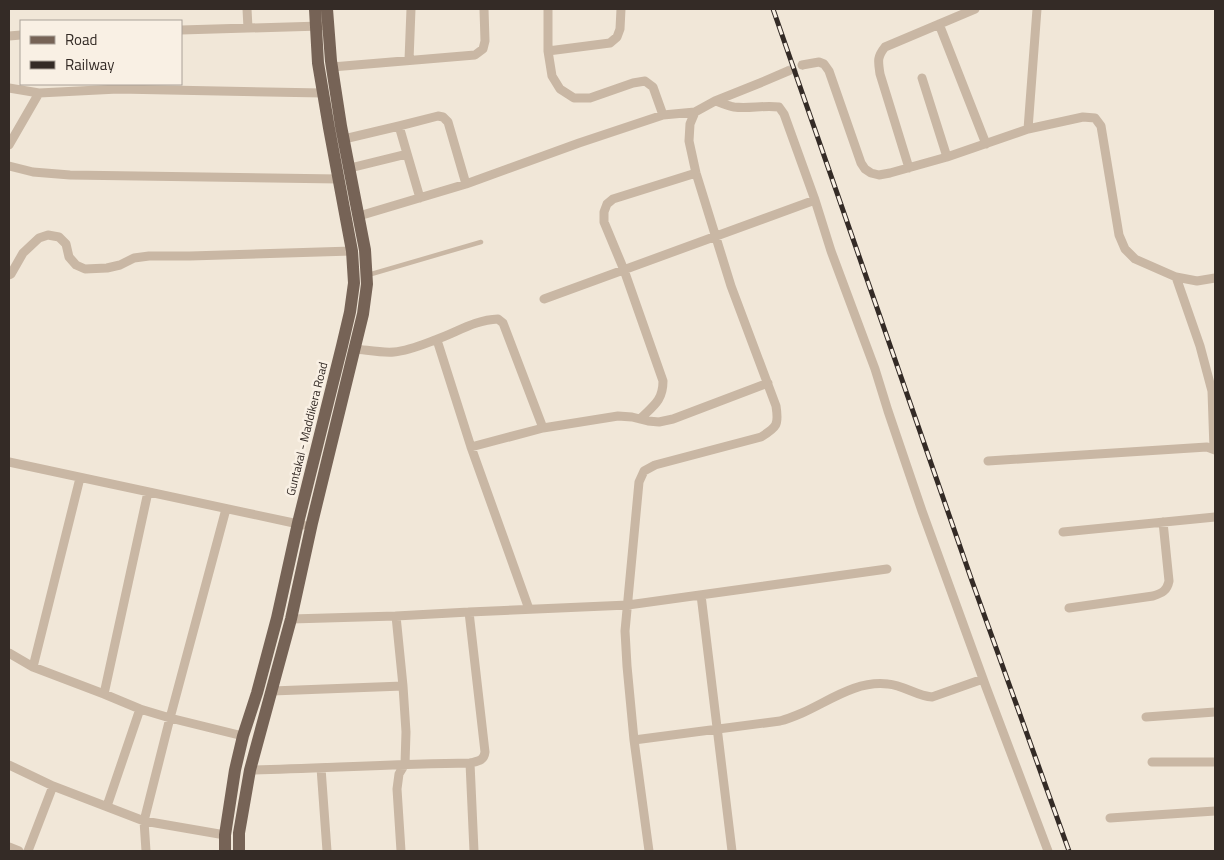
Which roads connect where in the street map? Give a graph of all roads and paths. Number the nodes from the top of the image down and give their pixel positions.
1 (247, 9) edge
2 (315, 9) edge
3 (327, 9) edge
4 (411, 9) edge
5 (484, 9) edge
6 (548, 9) edge
7 (621, 9) edge
8 (975, 9) edge
9 (1038, 9) edge
10 (940, 24) junction
11 (321, 26) junction
12 (248, 28) junction
13 (182, 30) edge
14 (548, 51) junction
15 (409, 60) junction
16 (802, 65) tunnel mouth
17 (332, 67) junction
18 (788, 70) tunnel mouth
19 (922, 78) dead end
20 (9, 88) edge
21 (38, 93) junction
22 (323, 93) junction
23 (715, 101) junction
24 (695, 112) junction
25 (663, 115) junction
26 (400, 126) junction
27 (1028, 129) junction
28 (344, 139) junction
29 (986, 144) junction
30 (9, 145) edge
31 (407, 154) junction
32 (947, 157) junction
33 (9, 166) edge
34 (350, 168) junction
35 (909, 168) junction
36 (696, 173) junction
37 (340, 178) junction
38 (466, 184) junction
39 (420, 198) junction
40 (816, 200) junction
41 (359, 216) junction
42 (716, 236) junction
43 (480, 242) dead end
44 (352, 251) junction
45 (624, 270) junction
46 (9, 275) edge
47 (367, 275) junction
48 (1176, 277) junction
49 (1215, 278) edge
50 (544, 299) dead end
51 (437, 340) junction
52 (355, 349) junction
53 (768, 383) junction
54 (640, 419) junction
55 (543, 428) junction
56 (471, 447) junction
57 (1214, 449) edge
58 (988, 461) dead end
59 (9, 462) edge
60 (80, 478) junction
61 (148, 492) junction
62 (226, 509) junction
63 (1215, 517) edge
64 (1163, 522) junction
65 (298, 523) junction
66 (311, 527) junction
67 (1062, 532) dead end
68 (887, 569) dead end
69 (702, 595) junction
70 (628, 605) junction
71 (1068, 608) dead end
72 (529, 609) junction
73 (468, 612) junction
74 (396, 616) junction
75 (291, 619) junction
76 (9, 653) edge
77 (33, 667) junction
78 (983, 679) junction
79 (404, 686) junction
80 (272, 691) junction
81 (104, 694) junction
82 (140, 709) junction
83 (1215, 712) edge
84 (1146, 717) dead end
85 (170, 718) junction
86 (718, 730) junction
87 (243, 736) junction
88 (634, 740) junction
89 (470, 762) junction
90 (1152, 762) dead end
91 (1215, 762) edge
92 (404, 764) junction
93 (9, 765) edge
94 (321, 768) junction
95 (250, 770) junction
96 (53, 786) junction
97 (107, 806) junction
98 (1215, 811) edge
99 (1110, 818) dead end
100 (144, 821) junction
101 (225, 834) junction
102 (9, 847) edge
103 (19, 851) edge
104 (28, 851) edge
105 (146, 851) edge
106 (225, 851) edge
107 (239, 851) edge
108 (327, 851) edge
109 (401, 851) edge
110 (474, 851) edge
111 (649, 851) edge
112 (732, 851) edge
113 (1048, 851) edge

1 - 12 street
2 - 11 main road, Guntakal - Maddikera Road
3 - 11 main road, Guntakal - Maddikera Road
4 - 15 street
5 - 15 street
6 - 14 street
7 - 14 street
8 - 10 street
9 - 27 street
10 - 29 street
10 - 35 street
11 - 12 street
11 - 17 main road, Guntakal - Maddikera Road
11 - 22 main road, Guntakal - Maddikera Road
12 - 13 street
14 - 25 street
15 - 17 street
16 - 35 street
17 - 28 main road, Guntakal - Maddikera Road
18 - 23 street
19 - 32 street
20 - 21 street
21 - 22 street
21 - 30 street
22 - 37 main road, Guntakal - Maddikera Road
23 - 24 street
23 - 40 street
24 - 25 street
24 - 36 street
25 - 38 street
26 - 28 street
26 - 31 street
26 - 38 street
27 - 29 street
27 - 48 street
28 - 34 main road, Guntakal - Maddikera Road
29 - 32 street
31 - 34 street
31 - 39 street
32 - 35 street
33 - 37 street
34 - 41 main road, Guntakal - Maddikera Road
36 - 42 street
36 - 45 street
37 - 44 main road, Guntakal - Maddikera Road
38 - 39 street
39 - 41 street
40 - 42 street
40 - 78 street
41 - 47 main road, Guntakal - Maddikera Road
42 - 45 street
42 - 53 street
43 - 47 lane
44 - 46 street
44 - 65 main road, Guntakal - Maddikera Road
45 - 50 street
45 - 54 street
47 - 52 main road, Guntakal - Maddikera Road
48 - 49 street
48 - 57 street
51 - 52 street
51 - 55 street
51 - 56 street
52 - 66 main road, Guntakal - Maddikera Road
53 - 54 street
53 - 70 street
54 - 55 street
55 - 56 street
56 - 72 street
57 - 58 street
59 - 60 street
60 - 61 street
60 - 77 street
61 - 62 street
61 - 81 street
62 - 65 street
62 - 85 street
63 - 64 street
64 - 67 street
64 - 71 street
65 - 66 street
65 - 87 main road, Guntakal - Maddikera Road
66 - 75 main road, Guntakal - Maddikera Road
68 - 69 street
69 - 70 street
69 - 86 street
70 - 72 street
70 - 88 street
72 - 73 street
73 - 74 street
73 - 89 street
74 - 75 street
74 - 79 street
75 - 80 main road, Guntakal - Maddikera Road
76 - 77 street
77 - 81 street
78 - 86 street
78 - 113 street
79 - 80 street
79 - 92 street
80 - 95 main road, Guntakal - Maddikera Road
81 - 82 street
82 - 85 street
82 - 97 street
83 - 84 street
85 - 87 street
85 - 100 street
86 - 88 street
86 - 112 street
87 - 101 main road, Guntakal - Maddikera Road
88 - 111 street
89 - 92 street
89 - 110 street
90 - 91 street
92 - 94 street
92 - 109 street
93 - 96 street
94 - 95 street
94 - 108 street
95 - 107 main road, Guntakal - Maddikera Road
96 - 97 street
96 - 104 street
97 - 100 street
98 - 99 street
100 - 101 street
100 - 105 street
101 - 106 main road, Guntakal - Maddikera Road
102 - 103 street

